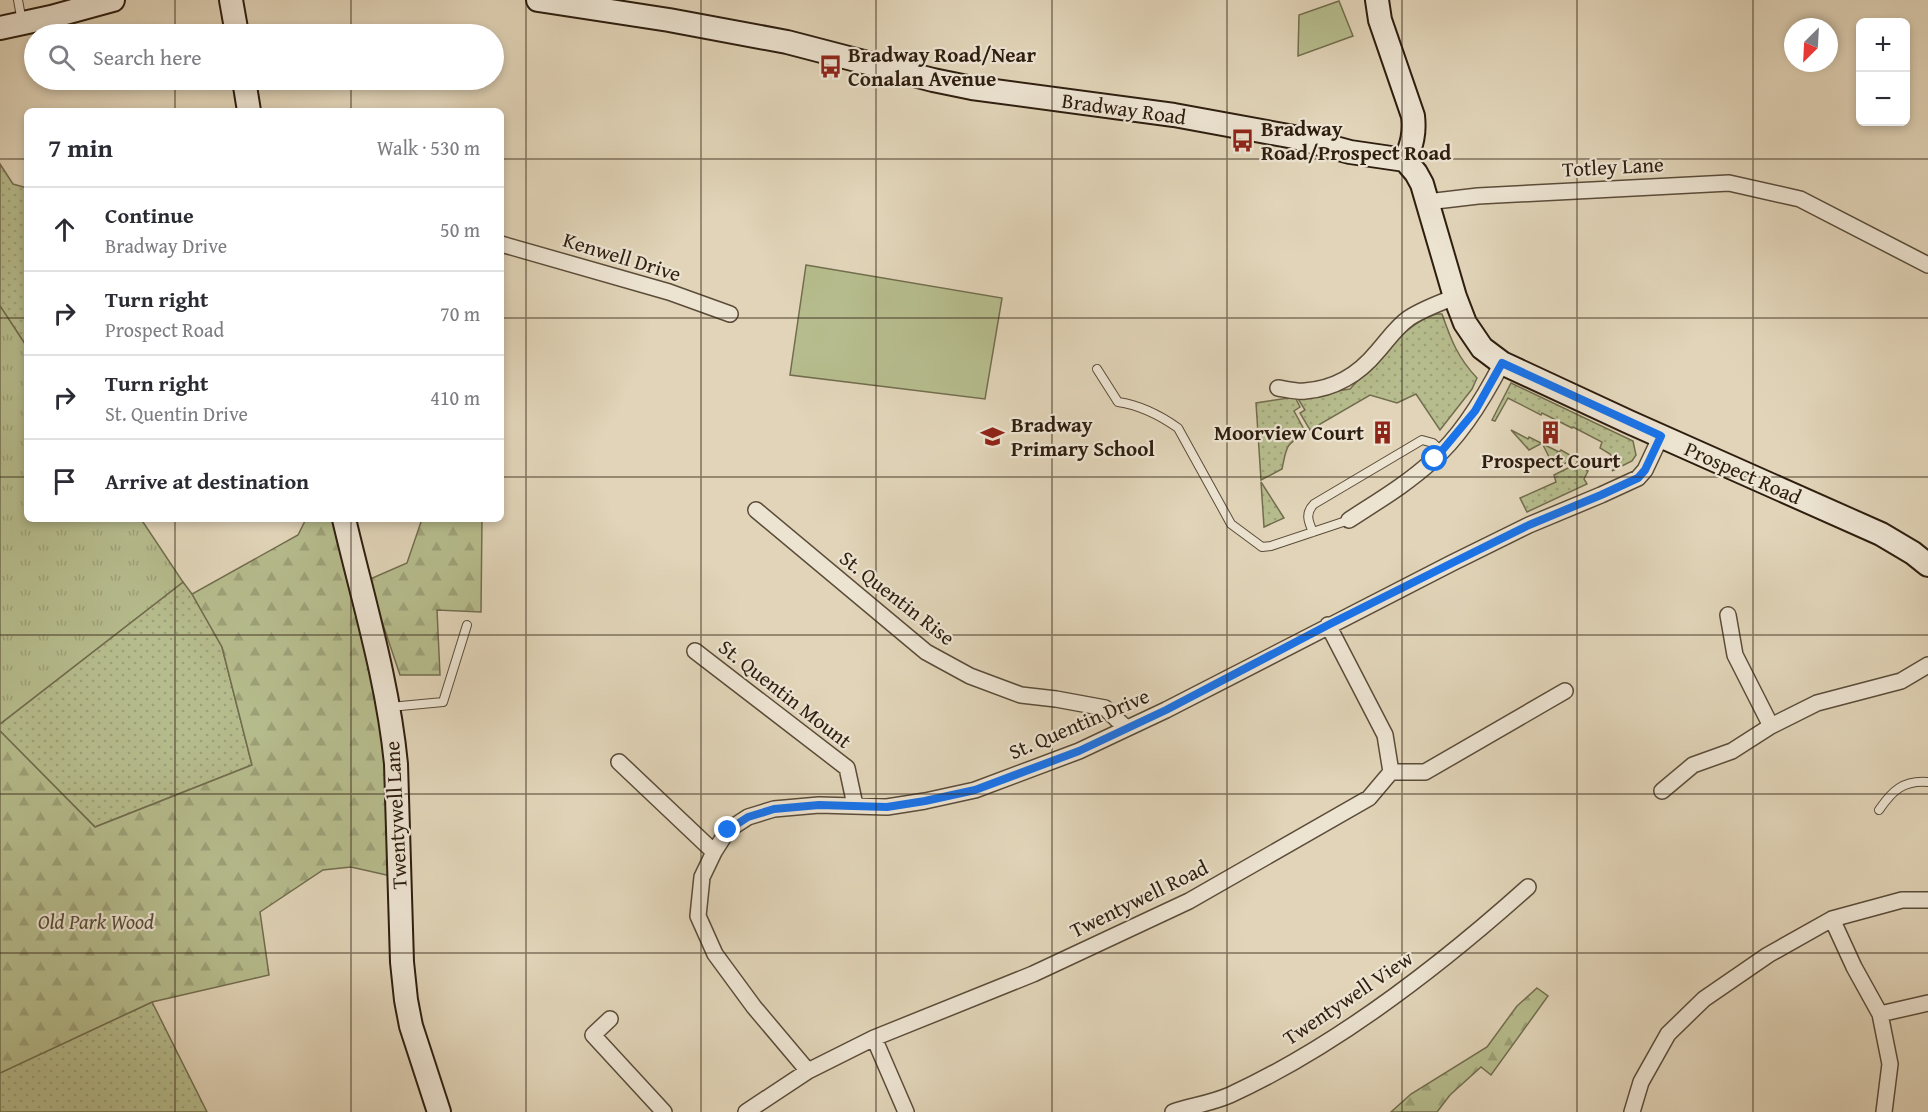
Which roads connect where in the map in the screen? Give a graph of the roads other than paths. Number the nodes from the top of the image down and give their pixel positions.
1 (18, 0) edge
2 (113, 0) edge
3 (231, 0) edge
4 (538, 0) edge
5 (1377, 0) edge
6 (235, 24) edge
7 (11, 25) edge
8 (246, 90) edge
9 (249, 108) edge
10 (1405, 160) junction
11 (1427, 202) junction
12 (504, 245) edge
13 (1928, 265) edge
14 (1455, 297) junction
15 (730, 314) dead end
16 (1502, 363) junction
17 (1097, 369) dead end
18 (1278, 388) dead end
19 (1661, 436) junction
20 (1441, 451) junction
21 (756, 510) dead end
22 (1349, 520) joint
23 (345, 522) edge
24 (1312, 532) junction
25 (1928, 565) edge
26 (1728, 615) dead end
27 (467, 625) dead end
28 (1328, 625) junction
29 (695, 651) dead end
30 (1928, 665) edge
31 (1565, 691) dead end
32 (389, 707) junction
33 (1771, 726) junction
34 (1126, 728) junction
35 (619, 762) dead end
36 (1391, 772) junction
37 (1928, 782) edge
38 (1662, 791) dead end
39 (855, 805) junction
40 (1878, 810) dead end
41 (714, 852) junction
42 (1528, 887) dead end
43 (1928, 900) edge
44 (1832, 919) junction
45 (1928, 1003) edge
46 (1880, 1014) junction
47 (610, 1019) dead end
48 (874, 1038) junction
49 (808, 1071) junction
50 (439, 1112) edge
51 (664, 1112) edge
52 (746, 1112) edge
53 (906, 1112) edge
54 (1173, 1112) edge
55 (1632, 1112) edge
56 (1884, 1112) edge

1 - 7 lane
2 - 7 street
3 - 6 street
4 - 10 street, Bradway Road
5 - 10 street
8 - 9 street
10 - 11 street, Prospect Road
11 - 13 street, Totley Lane
11 - 14 street, Prospect Road
12 - 15 street, Kenwell Drive
14 - 16 street, Prospect Road
14 - 18 street
16 - 19 street, Prospect Road
16 - 20 street
17 - 24 lane
19 - 25 street, Prospect Road
19 - 28 street, St. Quentin Drive
20 - 22 street
20 - 24 lane
21 - 34 street, St. Quentin Rise
22 - 24 lane
23 - 32 street, Twentywell Lane
26 - 33 street
27 - 32 lane
28 - 34 street, St. Quentin Drive
28 - 36 street
29 - 39 street, St. Quentin Mount
30 - 33 street
31 - 36 street
32 - 50 street, Twentywell Lane
33 - 38 street
34 - 39 street, St. Quentin Drive
35 - 41 street
36 - 48 street, Twentywell Road
37 - 40 lane
39 - 41 street, St. Quentin Drive
41 - 49 street, St. Quentin Drive
42 - 54 street, Twentywell View
43 - 44 street
44 - 46 street
44 - 55 street
45 - 46 street
46 - 56 street
47 - 51 street
48 - 49 street, Twentywell Road
48 - 53 street
49 - 52 street, Twentywell Road

